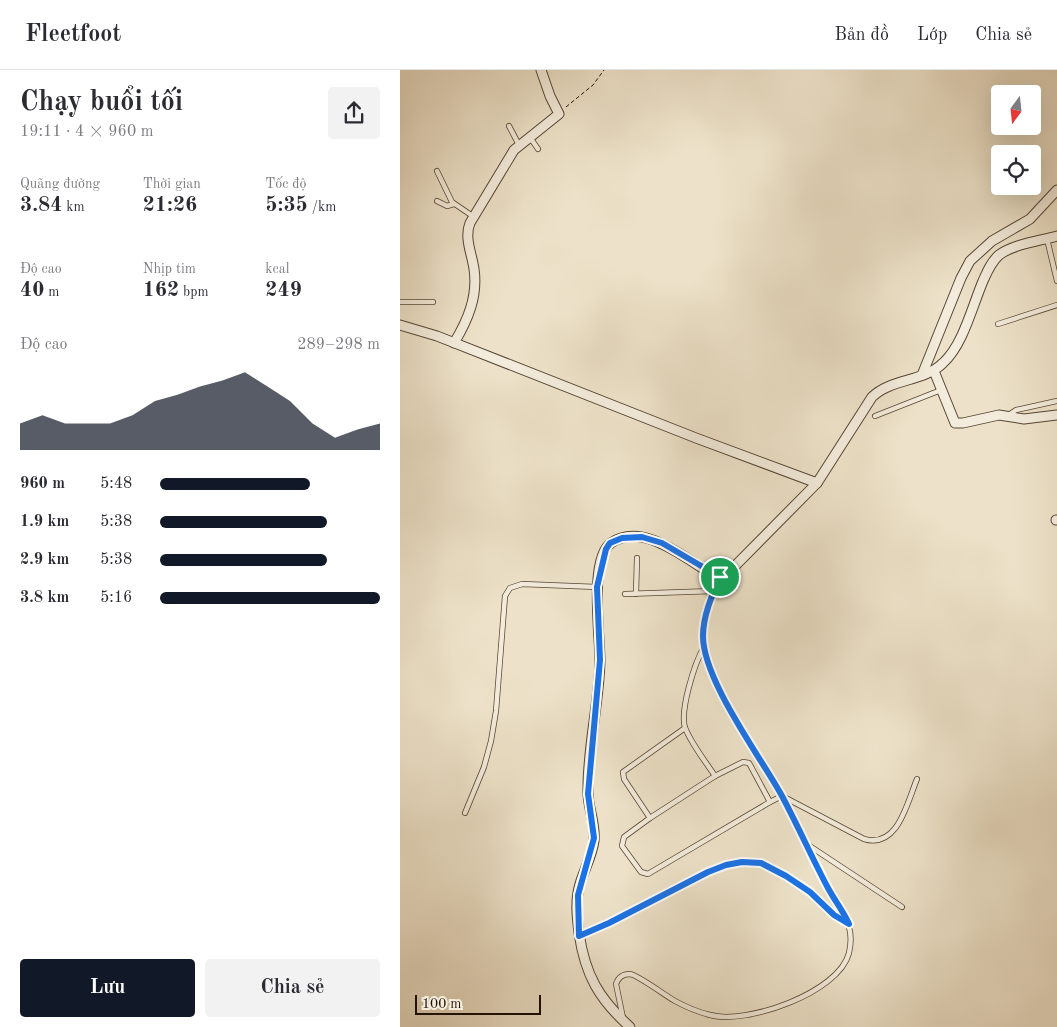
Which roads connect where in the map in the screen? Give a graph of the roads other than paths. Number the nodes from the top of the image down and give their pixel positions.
1 (541, 70) edge
2 (509, 126) dead end
3 (530, 136) junction
4 (520, 145) junction
5 (538, 149) dead end
6 (437, 171) dead end
7 (1057, 190) edge
8 (437, 201) dead end
9 (454, 204) junction
10 (474, 217) junction
11 (1057, 236) edge
12 (1046, 239) junction
13 (1057, 281) edge
14 (400, 302) edge
15 (433, 302) dead end
16 (1057, 305) edge
17 (998, 324) dead end
18 (400, 325) edge
19 (454, 343) junction
20 (934, 371) junction
21 (922, 375) junction
22 (941, 390) junction
23 (1057, 401) edge
24 (1057, 415) edge
25 (875, 416) dead end
26 (1007, 416) junction
27 (817, 483) junction
28 (637, 558) dead end
29 (720, 577) junction
30 (597, 587) junction
31 (714, 590) junction
32 (625, 594) dead end
33 (636, 594) junction
34 (704, 647) junction
35 (685, 728) junction
36 (715, 776) junction
37 (917, 779) dead end
38 (782, 796) junction
39 (770, 802) junction
40 (465, 813) dead end
41 (650, 818) junction
42 (805, 843) junction
43 (902, 907) dead end
44 (849, 924) junction
45 (579, 936) junction
46 (627, 1024) edge

1 - 3 street
2 - 4 lane
3 - 4 street
3 - 5 lane
4 - 10 street
6 - 9 lane
7 - 21 street
8 - 9 lane
9 - 10 lane
10 - 19 street
11 - 12 street
12 - 13 lane
12 - 20 street
14 - 15 lane
16 - 17 lane
18 - 19 street
19 - 27 street
20 - 21 street
20 - 22 street
21 - 27 street
22 - 25 lane
22 - 26 street
23 - 26 lane
24 - 26 street
27 - 29 street
28 - 33 lane
29 - 30 street
29 - 31 lane
30 - 40 lane
30 - 45 street
31 - 33 lane
31 - 34 lane
32 - 33 lane
34 - 35 lane
34 - 38 lane
35 - 36 lane
35 - 41 lane
36 - 39 lane
36 - 41 lane
37 - 38 lane
38 - 39 lane
38 - 42 lane
39 - 41 lane
42 - 43 lane
42 - 44 lane
44 - 45 lane
44 - 46 lane
45 - 46 street

